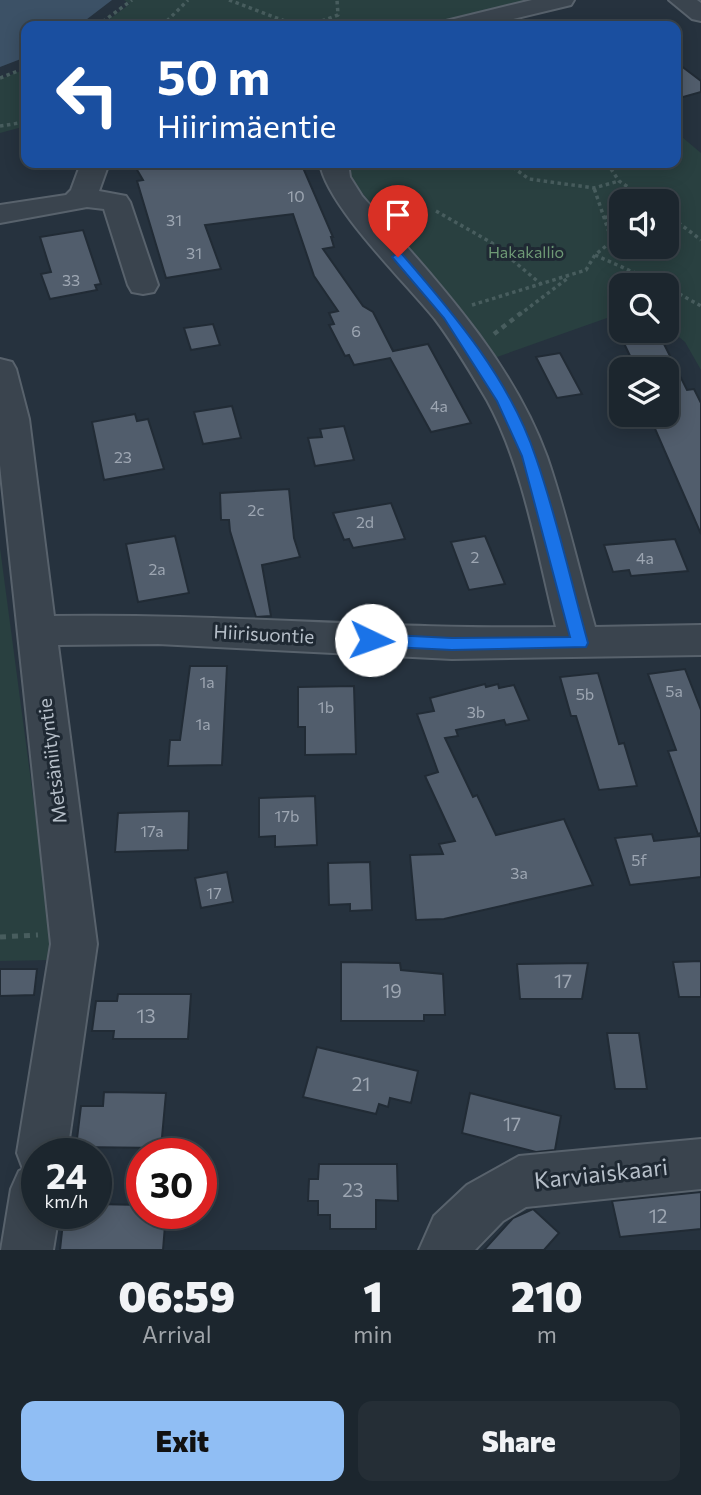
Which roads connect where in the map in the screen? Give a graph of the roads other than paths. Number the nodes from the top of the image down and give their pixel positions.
1 (562, 0) edge
2 (681, 0) edge
3 (701, 14) edge
4 (476, 21) edge
5 (93, 168) edge
6 (335, 168) edge
7 (80, 197) junction
8 (0, 214) edge
9 (143, 285) dead end
10 (0, 369) edge
11 (37, 631) junction
12 (701, 640) edge
13 (580, 643) junction
14 (44, 1138) edge
15 (701, 1164) edge
16 (30, 1229) edge
17 (27, 1250) edge
18 (445, 1250) edge

1 - 4 street
2 - 3 street
5 - 7 street
6 - 13 street
7 - 8 street
7 - 9 street
10 - 11 street, Metsäniityntie
11 - 13 street, Hiirisuontie
11 - 14 street, Metsäniityntie
12 - 13 street, Hiirisuontie
15 - 18 street, Karviaiskaari
16 - 17 street

